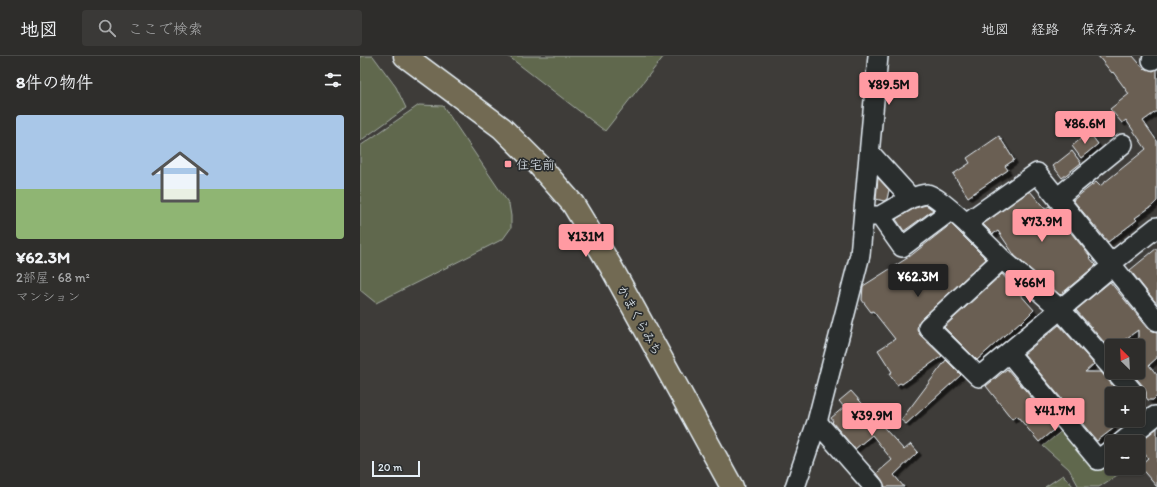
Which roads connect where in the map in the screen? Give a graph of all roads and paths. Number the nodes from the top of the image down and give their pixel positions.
1 (405, 56) edge
2 (878, 56) edge
3 (1123, 144) dead end
4 (870, 153) junction
5 (911, 198) junction
6 (1057, 198) junction
7 (950, 211) junction
8 (872, 216) junction
9 (966, 223) junction
10 (1157, 227) edge
11 (1002, 259) junction
12 (1111, 265) junction
13 (1060, 309) junction
14 (1157, 321) edge
15 (1009, 353) junction
16 (1105, 360) edge
17 (1122, 379) edge
18 (1129, 387) edge
19 (1145, 405) edge
20 (1156, 417) edge
21 (817, 422) junction
22 (1132, 435) edge
23 (1105, 454) edge
24 (732, 487) edge
25 (795, 487) edge
26 (874, 487) edge

1 - 24 main road, かまくらみち
2 - 4 street
3 - 6 street
4 - 5 street
4 - 8 street
5 - 7 street
5 - 8 street
6 - 9 street
6 - 12 street
7 - 8 street
7 - 9 street
8 - 21 street
9 - 11 street
10 - 12 street
11 - 13 street
11 - 15 street
12 - 13 street
12 - 14 street
13 - 15 street
13 - 16 street
15 - 23 street
17 - 18 street
19 - 20 street
20 - 22 street
21 - 25 street
21 - 26 street

